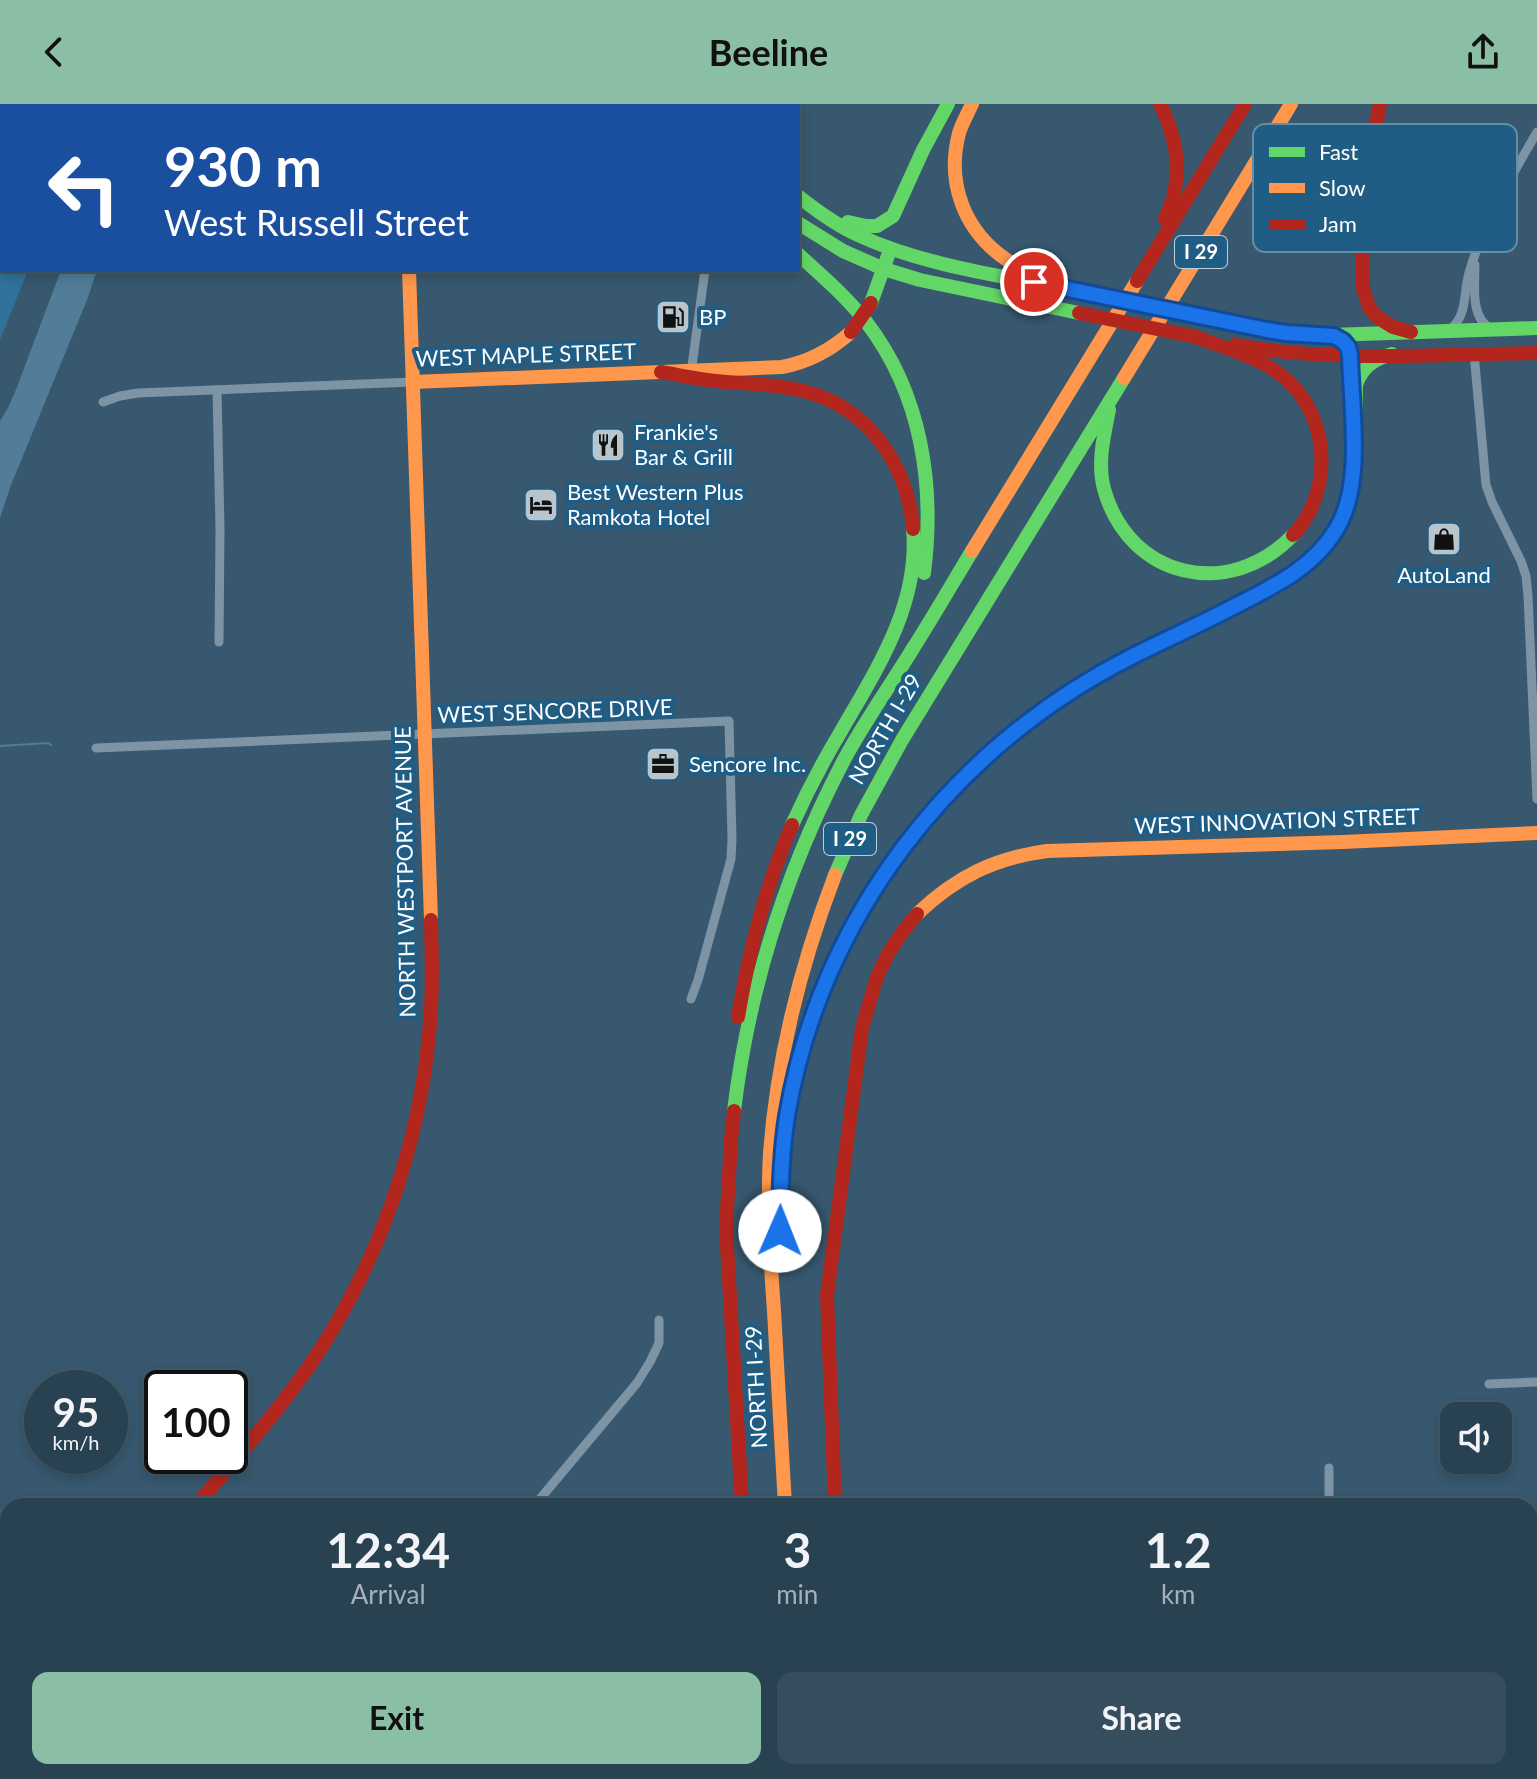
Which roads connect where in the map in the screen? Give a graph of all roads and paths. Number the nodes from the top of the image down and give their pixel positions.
1 (948, 104) edge
2 (972, 104) edge
3 (1160, 104) edge
4 (1245, 104) edge
5 (1291, 104) edge
6 (1380, 104) edge
7 (1279, 124) edge
8 (1376, 124) edge
9 (933, 132) junction
10 (1537, 132) edge
11 (1253, 166) edge
12 (1517, 169) edge
13 (800, 198) edge
14 (826, 217) junction
15 (800, 224) edge
16 (895, 238) junction
17 (1362, 252) edge
18 (1476, 252) joint
19 (800, 256) edge
20 (884, 269) junction
21 (409, 272) edge
22 (705, 272) edge
23 (1136, 284) junction
24 (1083, 292) junction
25 (1537, 328) edge
26 (1493, 330) junction
27 (1411, 332) junction
28 (1447, 332) junction
29 (1321, 335) junction
30 (1196, 337) junction
31 (1474, 353) junction
32 (1537, 353) edge
33 (1392, 354) junction
34 (1350, 355) junction
35 (691, 374) junction
36 (413, 382) junction
37 (217, 390) junction
38 (1111, 399) junction
39 (103, 402) dead end
40 (1353, 459) junction
41 (219, 642) dead end
42 (860, 732) junction
43 (425, 734) junction
44 (96, 748) dead end
45 (1537, 799) edge
46 (1537, 833) edge
47 (691, 999) dead end
48 (734, 1100) junction
49 (659, 1320) dead end
50 (775, 1338) junction
51 (1537, 1382) edge
52 (1489, 1384) dead end
53 (1329, 1468) dead end
54 (203, 1498) edge
55 (541, 1498) edge
56 (742, 1498) edge
57 (785, 1498) edge
58 (835, 1498) edge
59 (1329, 1498) edge

1 - 9 main road
2 - 24 main road
3 - 23 main road
4 - 23 main road, NORTH I-29 / I 29
5 - 7 main road, NORTH I-29 / I 29
6 - 8 main road
9 - 14 main road
9 - 16 main road
10 - 12 street
11 - 38 main road, NORTH I-29 / I 29
13 - 14 main road
14 - 16 main road
15 - 20 main road
16 - 20 main road
16 - 24 main road
17 - 27 main road
18 - 26 street
18 - 28 street
19 - 42 main road
20 - 30 main road, bridge
20 - 35 main road, bridge
21 - 36 main road, NORTH WESTPORT AVENUE
22 - 35 street
23 - 42 main road, NORTH I-29 / I 29
24 - 29 main road, bridge
25 - 26 main road
26 - 28 main road
27 - 28 main road
27 - 29 main road
29 - 34 main road
30 - 34 main road
30 - 38 main road
31 - 32 main road
31 - 33 main road
31 - 45 street
33 - 34 main road
33 - 40 main road
34 - 40 main road
35 - 36 main road, WEST MAPLE STREET
35 - 48 main road
36 - 37 street, WEST MAPLE STREET
36 - 43 main road, NORTH WESTPORT AVENUE
37 - 39 street, WEST MAPLE STREET
37 - 41 street
38 - 50 main road, NORTH I-29 / I 29
40 - 50 main road
42 - 48 main road, NORTH I-29 / I 29
43 - 44 street, WEST SENCORE DRIVE
43 - 47 street, WEST SENCORE DRIVE
43 - 54 main road, NORTH WESTPORT AVENUE
46 - 58 main road, WEST INNOVATION STREET
48 - 56 main road, NORTH I-29 / I 29
49 - 55 street
50 - 57 main road, NORTH I-29 / I 29
51 - 52 street
53 - 59 street

